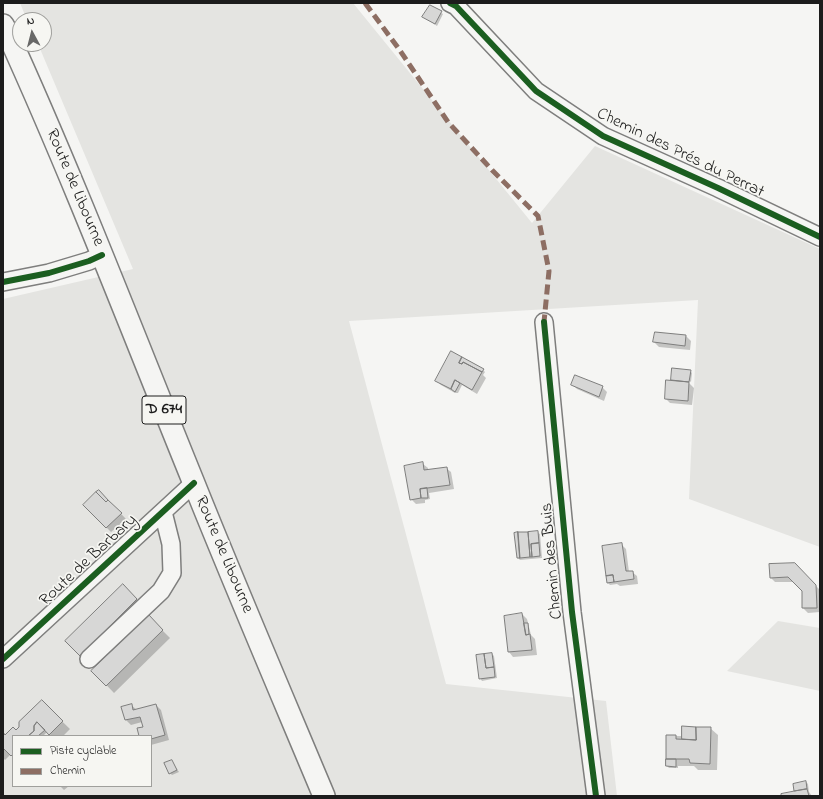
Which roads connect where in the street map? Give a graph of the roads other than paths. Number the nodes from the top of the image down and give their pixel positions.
1 (450, 3) edge
2 (3, 25) edge
3 (820, 237) edge
4 (102, 255) junction
5 (3, 282) edge
6 (544, 322) dead end
7 (194, 484) junction
8 (163, 512) junction
9 (3, 659) edge
10 (89, 659) dead end
11 (324, 796) edge
12 (596, 796) edge

1 - 3 street, Chemin des Prés du Perrat
2 - 4 main road, Route de Libourne / D 674
4 - 5 street
4 - 7 main road, Route de Libourne / D 674
6 - 12 street, Chemin des Buis
7 - 8 street, Route de Barbary
7 - 11 main road, Route de Libourne / D 674
8 - 9 street, Route de Barbary
8 - 10 street

